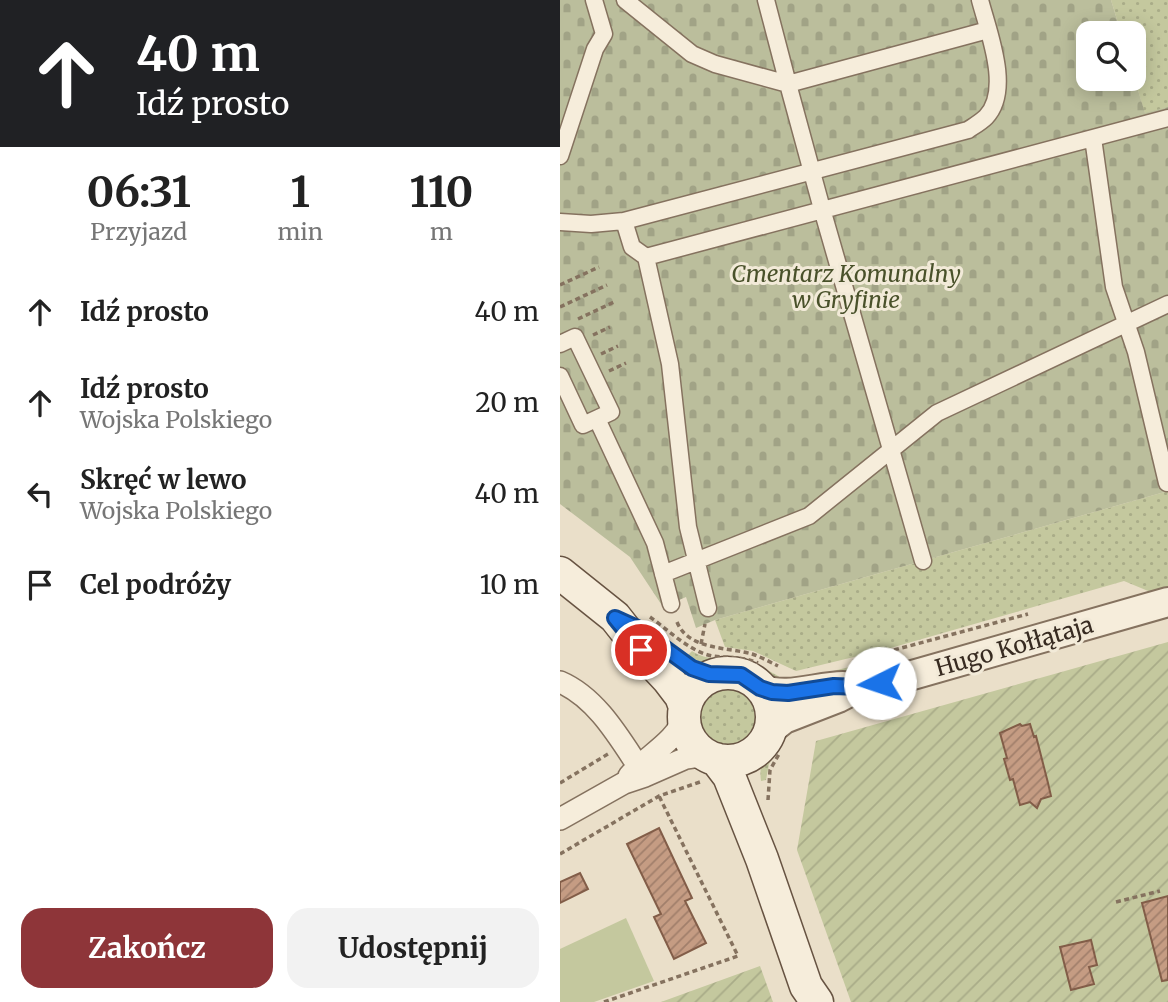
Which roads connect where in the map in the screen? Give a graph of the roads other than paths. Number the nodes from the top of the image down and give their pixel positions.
1 (594, 0) edge
2 (625, 0) edge
3 (766, 0) edge
4 (980, 0) edge
5 (988, 30) junction
6 (788, 84) junction
7 (1168, 118) edge
8 (1093, 138) junction
9 (560, 156) edge
10 (811, 171) junction
11 (821, 209) junction
12 (624, 221) junction
13 (560, 222) edge
14 (646, 257) junction
15 (1168, 304) edge
16 (1125, 324) junction
17 (561, 341) edge
18 (560, 376) edge
19 (597, 419) junction
20 (891, 449) junction
21 (1167, 483) edge
22 (697, 560) junction
23 (923, 561) dead end
24 (560, 573) edge
25 (663, 574) junction
26 (1168, 602) edge
27 (671, 604) dead end
28 (708, 608) dead end
29 (615, 618) junction
30 (854, 674) junction
31 (717, 675) junction
32 (560, 682) edge
33 (760, 688) junction
34 (684, 712) junction
35 (769, 744) junction
36 (711, 757) junction
37 (638, 766) junction
38 (624, 783) junction
39 (560, 819) edge
40 (762, 859) junction
41 (810, 997) edge

1 - 9 street
2 - 6 street
3 - 6 street
4 - 5 street
5 - 6 street
5 - 10 street
6 - 10 street
7 - 8 street
8 - 11 street
8 - 16 street
10 - 11 street
10 - 12 street
11 - 14 street
11 - 20 street
12 - 13 street
12 - 14 street
14 - 22 street
15 - 16 street
16 - 20 street
16 - 21 street
17 - 19 street
18 - 19 street
19 - 25 street
20 - 22 street
20 - 23 street
22 - 25 street
22 - 28 street
24 - 29 main road
25 - 27 street
26 - 30 street, Hugo Kołłątaja
29 - 31 main road
29 - 34 main road
30 - 33 street, Hugo Kołłątaja
30 - 35 street, Hugo Kołłątaja
31 - 33 main road
31 - 34 main road
32 - 37 street
33 - 35 main road
34 - 36 main road
34 - 37 street
35 - 36 main road
35 - 40 main road
36 - 38 street
36 - 40 main road
37 - 38 street
38 - 39 street
40 - 41 main road

